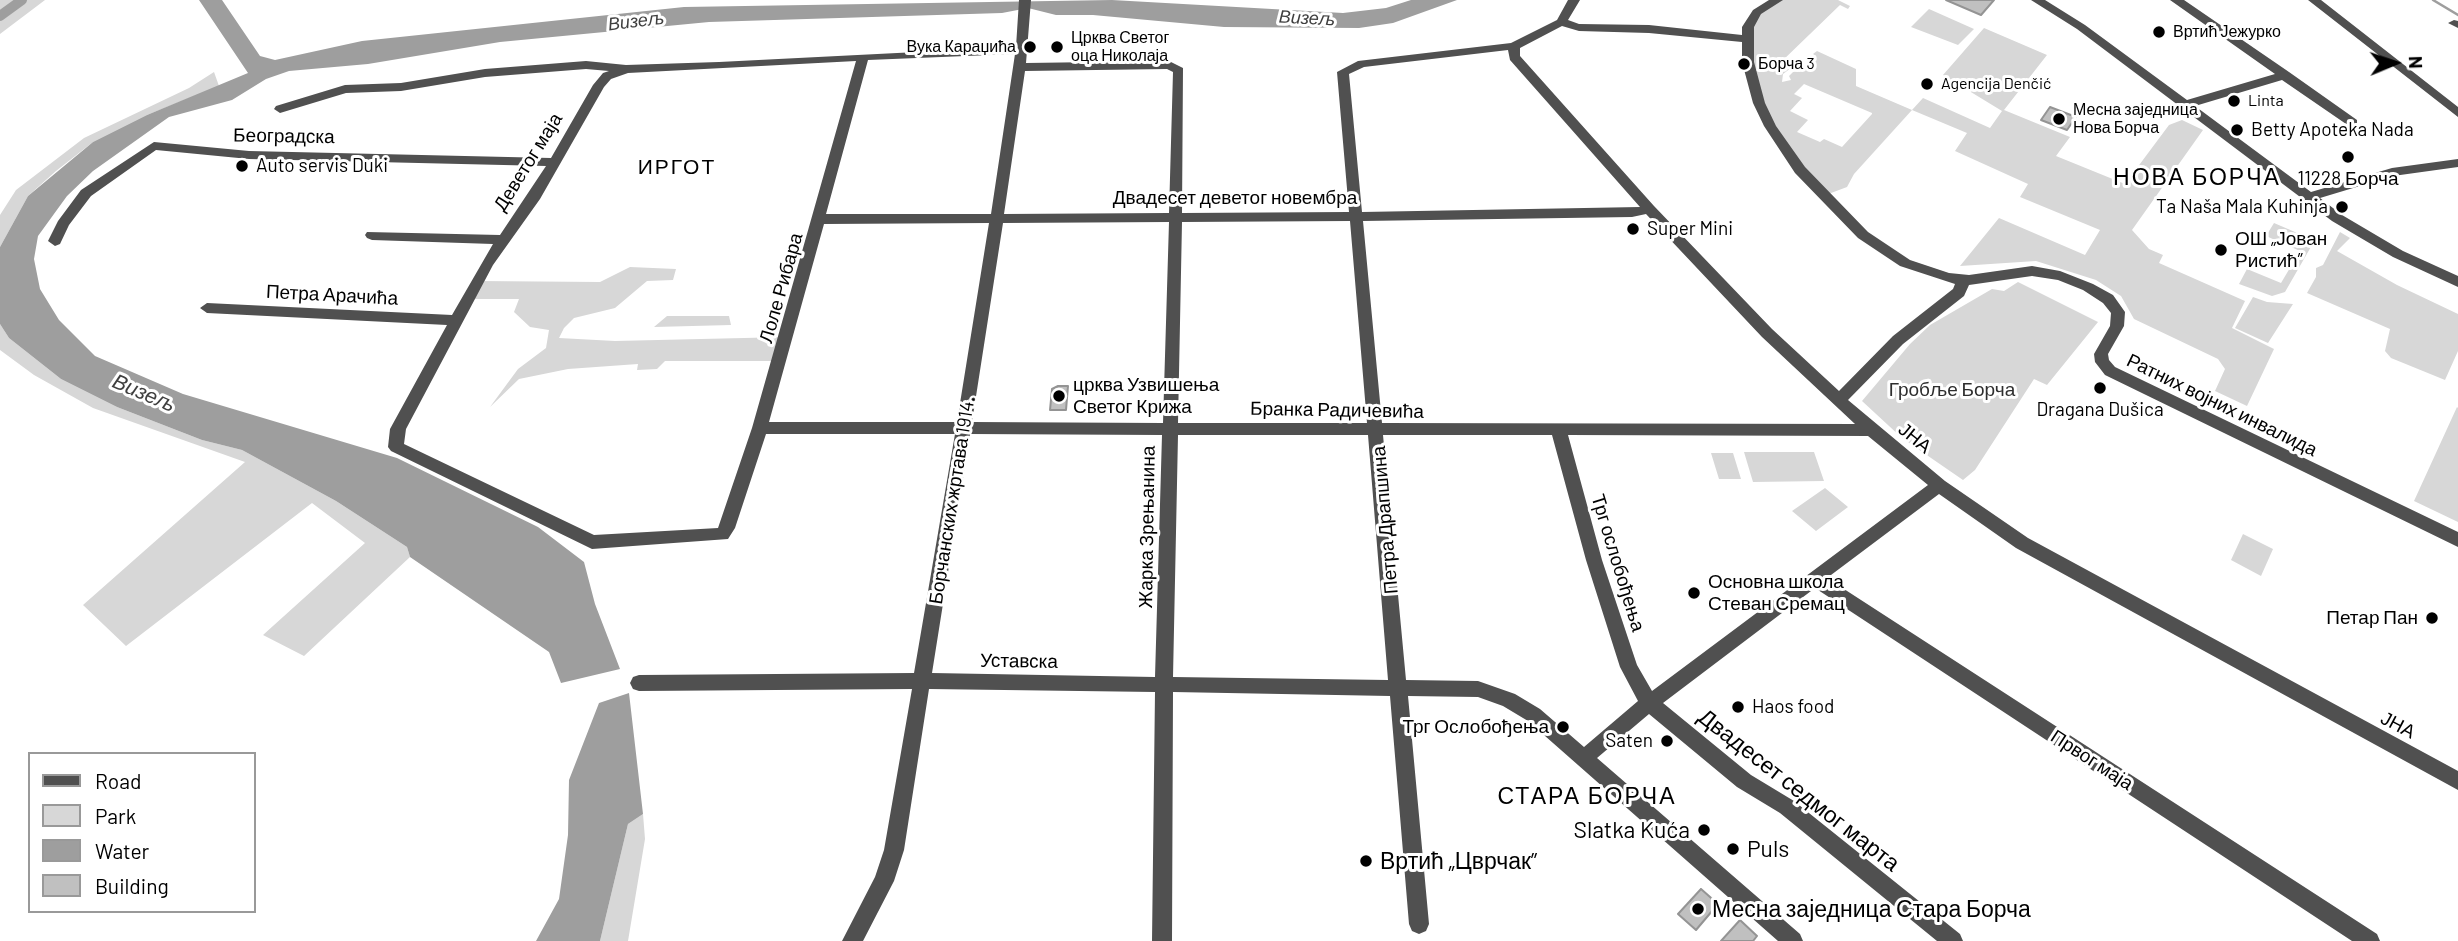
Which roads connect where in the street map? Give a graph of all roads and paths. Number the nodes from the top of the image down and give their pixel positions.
1 (1574, 0) edge
2 (1748, 0) edge
3 (1777, 0) edge
4 (2036, 0) edge
5 (2176, 0) edge
6 (2314, 0) edge
7 (1025, 6) edge
8 (1761, 8) junction
9 (1561, 22) junction
10 (1746, 39) junction
11 (1514, 46) junction
12 (1022, 50) junction
13 (863, 57) junction
14 (1020, 67) junction
15 (626, 69) junction
16 (2285, 75) junction
17 (2185, 105) junction
18 (280, 109) dead end
19 (2458, 113) edge
20 (2353, 123) dead end
21 (555, 162) junction
22 (2458, 163) edge
23 (2309, 197) junction
24 (1649, 209) junction
25 (1358, 217) junction
26 (997, 218) junction
27 (1176, 218) junction
28 (821, 219) junction
29 (372, 235) dead end
30 (502, 240) junction
31 (55, 241) dead end
32 (1964, 281) junction
33 (2458, 282) edge
34 (207, 308) dead end
35 (455, 320) junction
36 (1838, 401) junction
37 (964, 426) junction
38 (760, 428) junction
39 (1170, 428) junction
40 (1377, 429) junction
41 (1871, 430) junction
42 (1559, 431) junction
43 (1939, 485) junction
44 (727, 528) joint
45 (2458, 540) edge
46 (1815, 579) junction
47 (922, 681) junction
48 (639, 682) dead end
49 (1164, 683) junction
50 (1399, 685) junction
51 (1649, 703) junction
52 (1584, 758) junction
53 (2458, 781) edge
54 (1419, 924) dead end
55 (852, 941) edge
56 (1162, 941) edge
57 (1793, 941) edge
58 (1953, 941) edge
59 (2370, 941) edge

1 - 9 street
2 - 8 street
3 - 8 street
4 - 17 street
5 - 16 street
6 - 19 street
7 - 12 street, Борчанских жртава 1914.
8 - 10 street
9 - 10 street
9 - 11 street
10 - 32 street, Ратних војних инвалида
11 - 24 street, ЈНА
11 - 25 street, Петра Драпшина
12 - 13 street
12 - 14 street, Борчанских жртава 1914.
13 - 15 street
13 - 28 street, Лоле Рибара
14 - 26 street, Борчанских жртава 1914.
14 - 27 street, Жарка Зрењанина
15 - 18 street, Београдска
15 - 21 street, Деветог маја
16 - 17 street
16 - 20 street
17 - 23 street
21 - 30 street, Деветог маја
21 - 31 street, Београдска
22 - 23 street
23 - 33 street
24 - 25 street, Двадесет деветог новембра
24 - 36 street, ЈНА
25 - 27 street, Двадесет деветог новембра
25 - 40 street, Петра Драпшина
26 - 27 street, Двадесет деветог новембра
26 - 28 street, Двадесет деветог новембра
26 - 37 street, Борчанских жртава 1914.
27 - 39 street, Жарка Зрењанина
28 - 38 street, Лоле Рибара
29 - 30 street
30 - 35 street, Деветог маја
32 - 36 street
32 - 45 street, Ратних војних инвалида
34 - 35 street, Петра Арачића
35 - 44 street, Деветог маја
36 - 41 street, ЈНА
37 - 38 street, Бранка Радичевића
37 - 39 street, Бранка Радичевића
37 - 47 street, Борчанских жртава 1914.
38 - 44 street, Лоле Рибара
39 - 40 street, Бранка Радичевића
39 - 49 street, Жарка Зрењанина
40 - 42 street, Бранка Радичевића
40 - 50 street, Петра Драпшина
41 - 42 street, Бранка Радичевића
41 - 43 street, ЈНА
42 - 51 street, Трг ослобођења
43 - 46 street
43 - 53 street, ЈНА
46 - 51 street
46 - 59 street, Првог маја
47 - 48 street, Уставска
47 - 49 street, Уставска
47 - 55 street, Борчанских жртава 1914.
49 - 50 street, Уставска
49 - 56 street, Жарка Зрењанина
50 - 52 street, Уставска
50 - 54 street, Петра Драпшина
51 - 52 street
51 - 58 street, Двадесет седмог марта
52 - 57 street, Уставска

